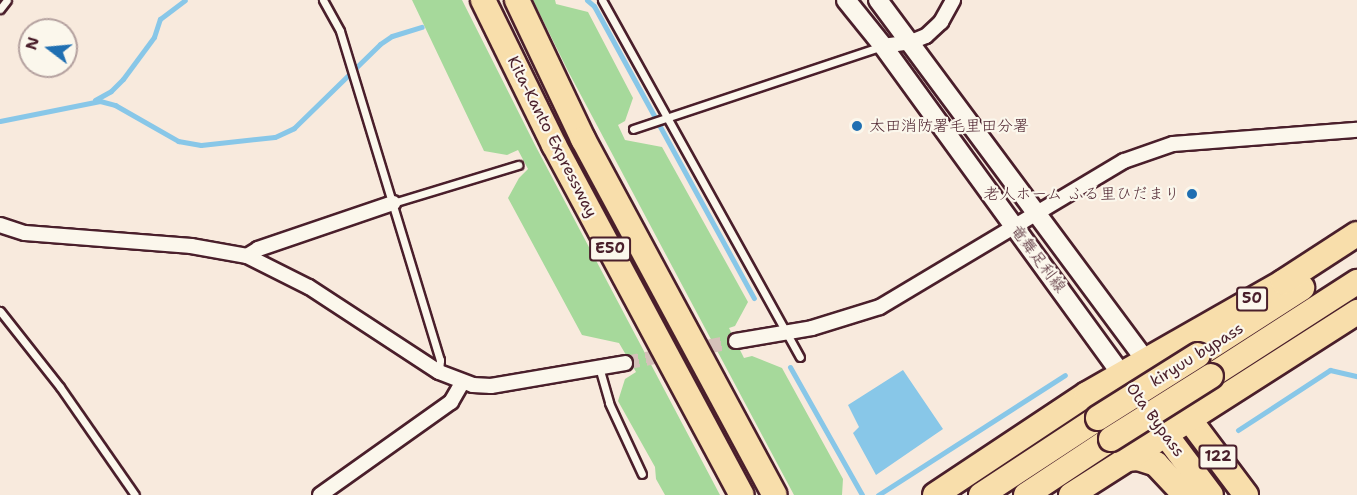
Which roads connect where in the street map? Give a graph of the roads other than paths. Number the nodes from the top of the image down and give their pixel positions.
1 (7, 0) edge
2 (323, 0) edge
3 (483, 0) edge
4 (517, 0) edge
5 (602, 0) edge
6 (846, 0) edge
7 (878, 0) edge
8 (953, 0) edge
9 (0, 9) edge
10 (911, 42) junction
11 (883, 46) junction
12 (667, 118) junction
13 (633, 129) dead end
14 (1357, 130) edge
15 (518, 165) dead end
16 (393, 203) junction
17 (1037, 214) junction
18 (0, 225) edge
19 (1015, 228) junction
20 (1357, 234) edge
21 (1357, 253) edge
22 (247, 256) junction
23 (1357, 282) edge
24 (0, 311) edge
25 (1357, 312) edge
26 (787, 333) junction
27 (736, 341) tunnel mouth
28 (800, 357) dead end
29 (1145, 359) junction
30 (625, 363) tunnel mouth
31 (599, 367) junction
32 (439, 372) junction
33 (1121, 374) junction
34 (462, 382) junction
35 (1189, 419) junction
36 (1165, 434) junction
37 (1127, 459) junction
38 (642, 474) dead end
39 (135, 495) edge
40 (321, 495) edge
41 (742, 495) edge
42 (775, 495) edge
43 (935, 495) edge
44 (981, 495) edge
45 (1026, 495) edge
46 (1071, 495) edge
47 (1185, 495) edge
48 (1211, 495) edge
49 (1246, 495) edge

1 - 9 lane
2 - 16 lane
3 - 41 highway, Kita-Kanto Expressway / E50
4 - 42 highway, Kita-Kanto Expressway / E50
5 - 12 lane
6 - 11 main road, 竜舞足利線
7 - 10 main road
8 - 10 street
10 - 11 street
10 - 17 main road
11 - 12 lane
11 - 19 main road, 竜舞足利線
12 - 13 lane
12 - 26 lane
14 - 17 street
15 - 16 lane
16 - 22 street
16 - 32 lane
17 - 19 street
17 - 29 main road
18 - 22 street
19 - 26 street
19 - 33 main road, 竜舞足利線
20 - 29 highway, 50
21 - 44 highway, kiryuu bypass / 50, bridge
22 - 32 street
23 - 45 highway, kiryuu bypass / 50, bridge
24 - 39 lane
25 - 35 highway
26 - 27 street
26 - 28 lane
29 - 33 highway, 50
29 - 35 highway, Ota Bypass / 122
30 - 31 street
31 - 34 street
31 - 38 lane
32 - 34 street
33 - 36 highway, Ota Bypass / 122
33 - 43 highway, 50
34 - 40 street
35 - 36 highway
35 - 49 highway, Ota Bypass / 122
36 - 37 highway
36 - 48 highway, Ota Bypass / 122
37 - 46 highway
37 - 47 highway

